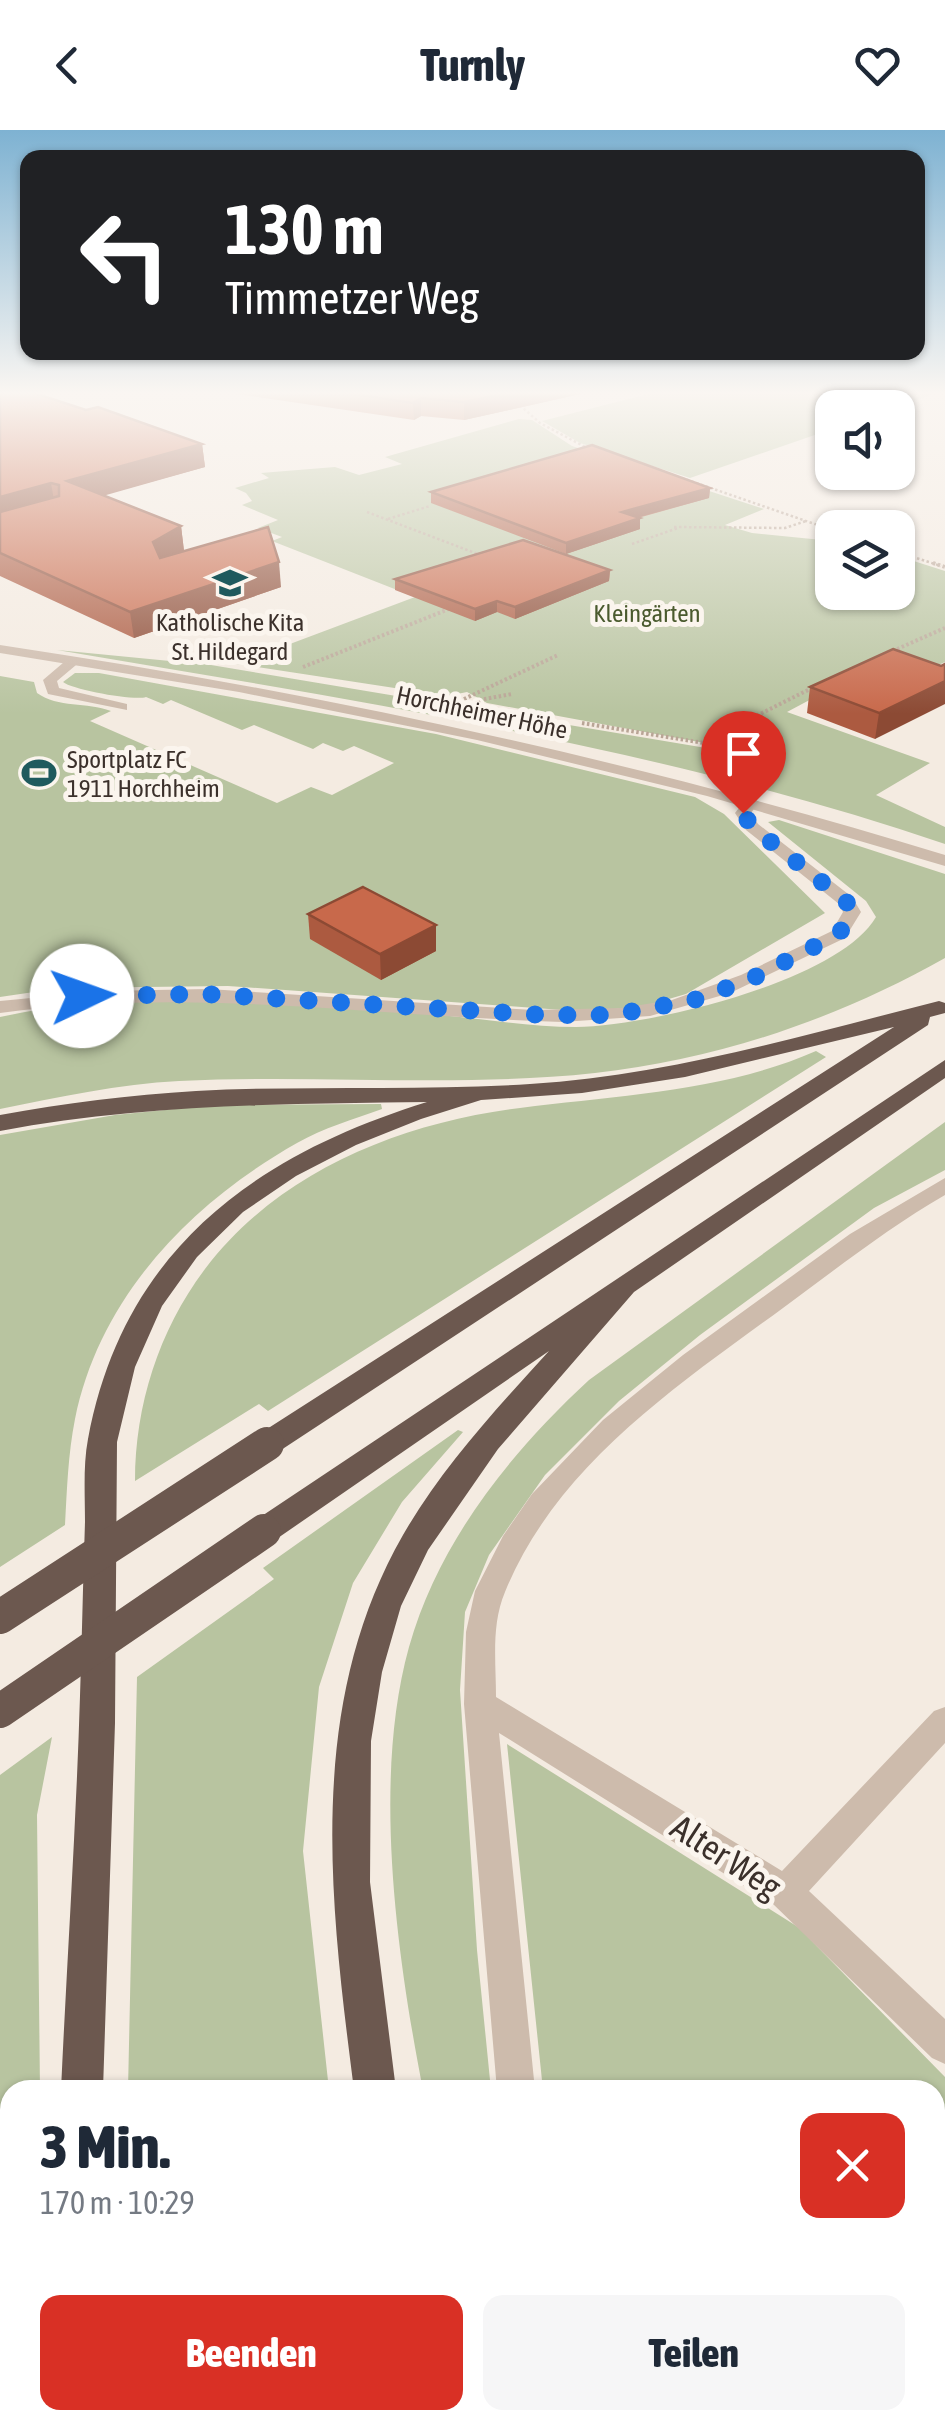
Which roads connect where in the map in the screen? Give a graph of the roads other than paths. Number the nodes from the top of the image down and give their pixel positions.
1 (0, 649) edge
2 (74, 660) junction
3 (122, 707) dead end
4 (751, 802) junction
5 (945, 861) edge
6 (0, 1006) edge
7 (942, 1006) edge
8 (945, 1066) edge
9 (483, 1092) junction
10 (0, 1123) edge
11 (945, 1185) edge
12 (625, 1285) junction
13 (0, 1617) edge
14 (480, 1704) junction
15 (0, 1711) edge
16 (945, 1721) edge
17 (785, 1892) junction
18 (945, 2045) edge
19 (82, 2080) edge
20 (375, 2080) edge
21 (515, 2080) edge

1 - 2 street, Horchheimer Höhe
2 - 3 lane
2 - 4 street, Horchheimer Höhe
4 - 5 street, Horchheimer Höhe
4 - 6 lane
7 - 9 highway
7 - 13 highway, bridge
8 - 12 highway
9 - 10 highway
9 - 19 highway
11 - 14 street
12 - 15 highway, bridge
12 - 20 highway
14 - 17 street, Alter Weg
14 - 21 street
16 - 17 street
17 - 18 street, Alter Weg

